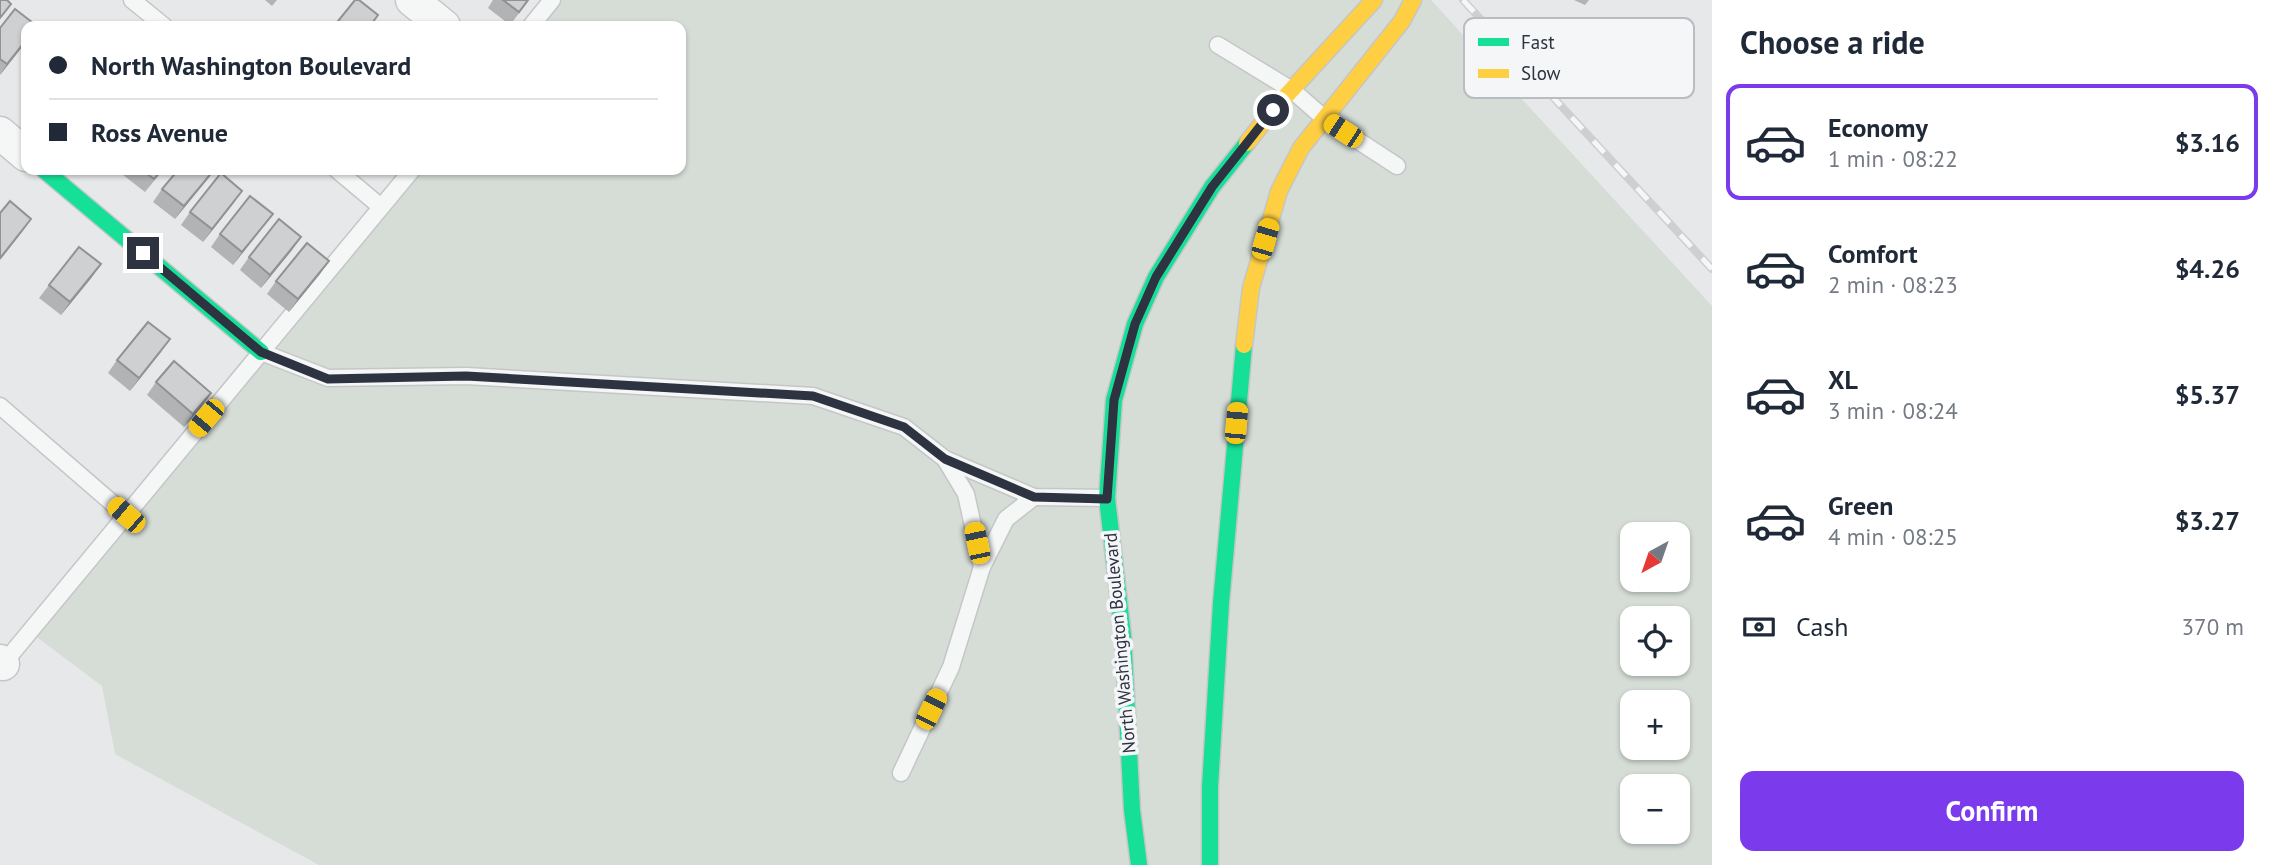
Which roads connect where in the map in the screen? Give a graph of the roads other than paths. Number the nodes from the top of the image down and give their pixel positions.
1 (132, 0) edge
2 (412, 0) edge
3 (552, 0) edge
4 (1374, 0) edge
5 (1413, 0) edge
6 (158, 21) edge
7 (438, 21) edge
8 (535, 21) edge
9 (1218, 45) dead end
10 (1292, 90) junction
11 (1325, 119) junction
12 (0, 133) edge
13 (21, 151) edge
14 (1397, 166) dead end
15 (50, 175) edge
16 (343, 175) edge
17 (408, 175) edge
18 (381, 207) junction
19 (261, 352) junction
20 (0, 406) edge
21 (945, 459) junction
22 (1034, 497) junction
23 (1107, 499) junction
24 (126, 515) junction
25 (982, 567) junction
26 (2, 663) edge
27 (901, 773) dead end
28 (1139, 865) edge
29 (1210, 865) edge

1 - 6 lane
2 - 7 street
3 - 8 lane
4 - 10 street, North Washington Boulevard
5 - 11 street
9 - 10 lane
10 - 11 lane
10 - 23 street, North Washington Boulevard
11 - 14 lane
11 - 29 street
12 - 13 street
15 - 19 street
16 - 18 lane
17 - 18 lane
18 - 19 lane
19 - 21 lane
19 - 24 lane
20 - 24 lane
21 - 22 lane
21 - 25 lane
22 - 23 lane
22 - 25 lane
23 - 28 street, North Washington Boulevard
24 - 26 lane
25 - 27 lane

